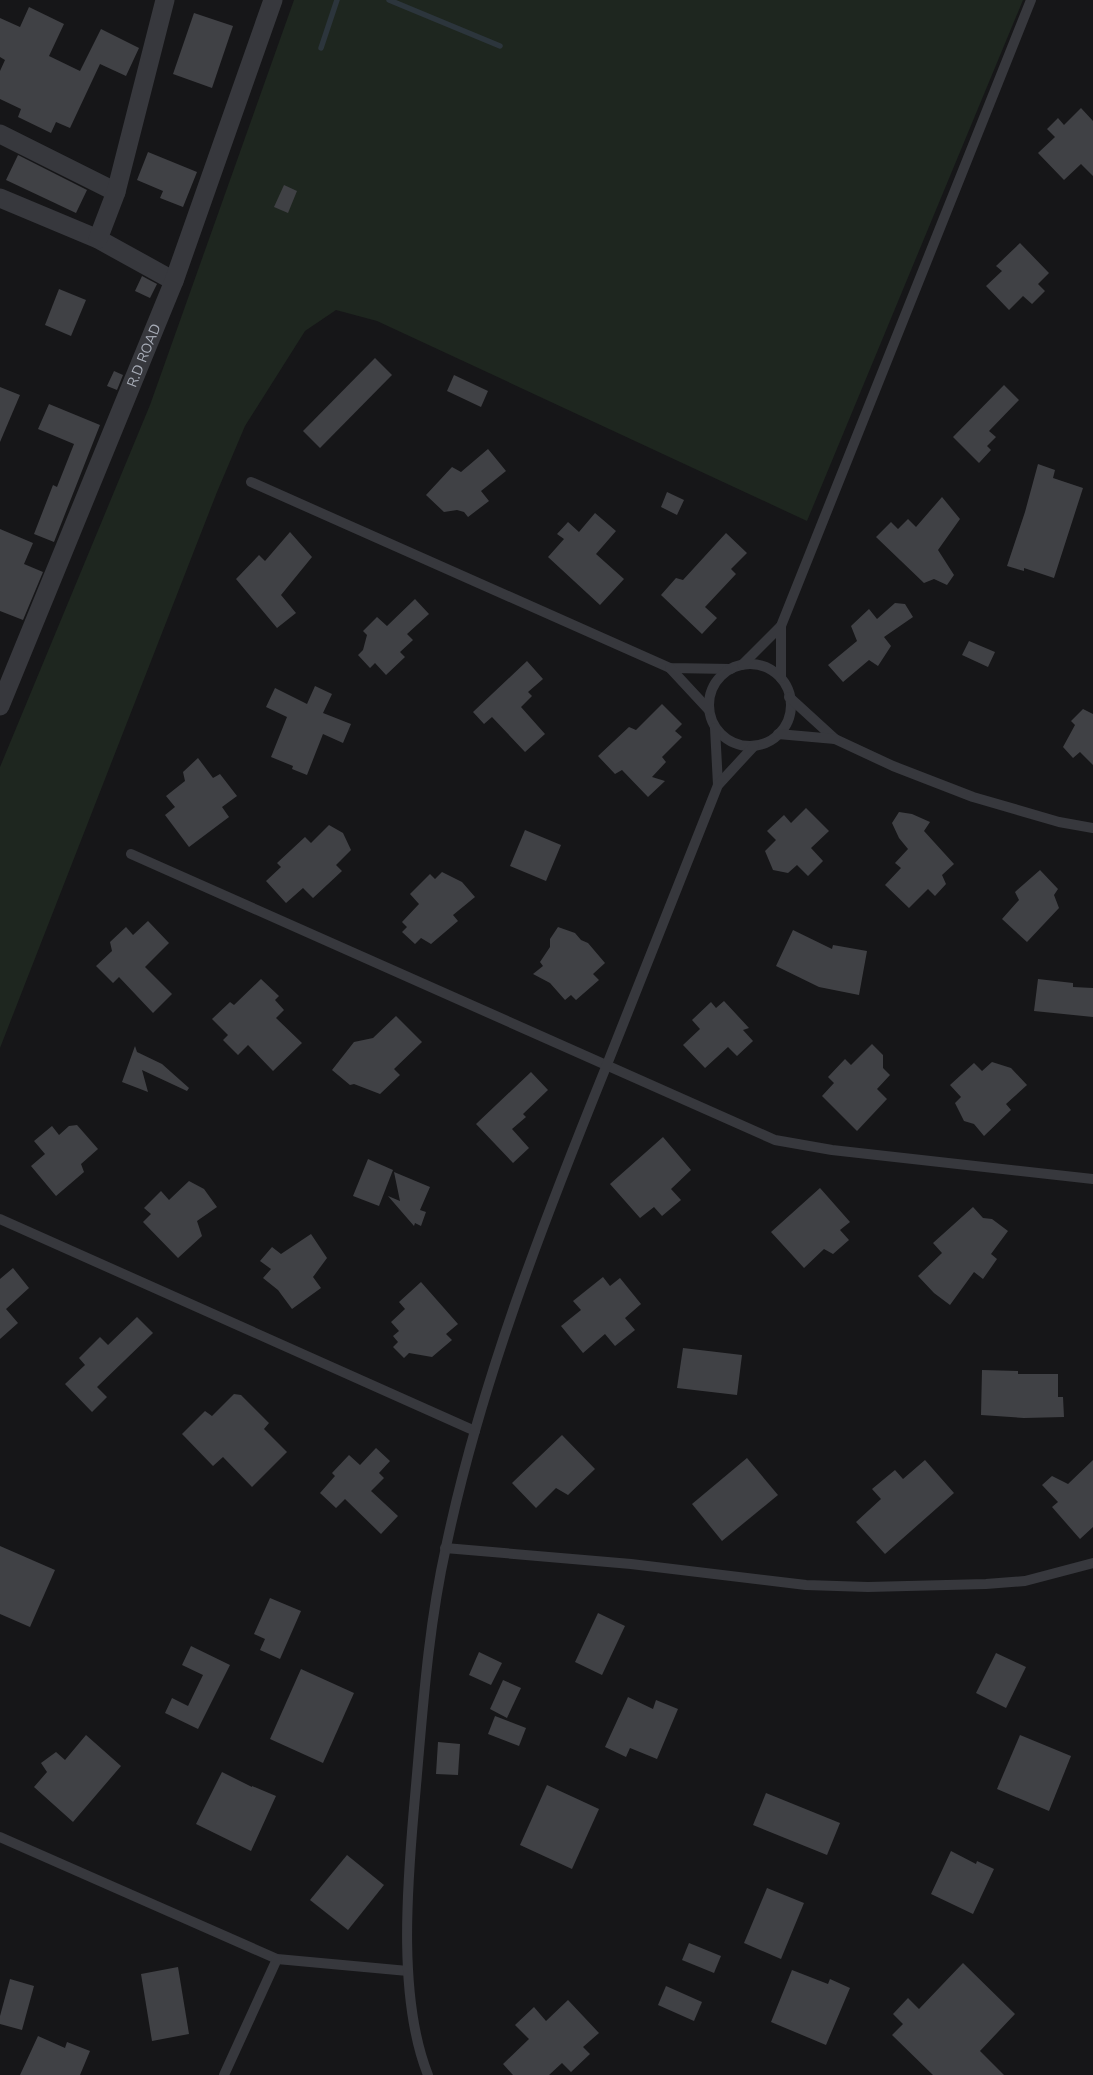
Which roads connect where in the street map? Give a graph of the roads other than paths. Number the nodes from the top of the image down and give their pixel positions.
1 (165, 0) edge
2 (273, 0) edge
3 (1031, 0) edge
4 (0, 134) edge
5 (116, 192) junction
6 (0, 198) edge
7 (98, 239) junction
8 (174, 281) junction
9 (251, 482) dead end
10 (782, 626) junction
11 (742, 665) junction
12 (670, 668) junction
13 (731, 669) junction
14 (781, 678) junction
15 (789, 697) junction
16 (0, 706) edge
17 (709, 710) junction
18 (715, 728) junction
19 (778, 734) junction
20 (835, 739) junction
21 (754, 746) junction
22 (718, 785) junction
23 (1093, 828) edge
24 (131, 854) dead end
25 (607, 1064) junction
26 (1093, 1179) edge
27 (0, 1220) edge
28 (475, 1431) junction
29 (445, 1548) junction
30 (1093, 1563) edge
31 (0, 1837) edge
32 (277, 1960) junction
33 (408, 1971) junction
34 (224, 2075) edge
35 (428, 2075) edge

1 - 5 street
2 - 8 street, R.D ROAD
3 - 10 lane
4 - 5 street
5 - 7 street
6 - 7 street
7 - 8 street
8 - 16 street, R.D ROAD
9 - 12 lane
10 - 11 lane
10 - 14 lane
11 - 13 lane
11 - 14 lane
12 - 13 lane
12 - 17 lane
13 - 17 lane
14 - 15 lane
15 - 19 lane
15 - 20 lane
17 - 18 lane
18 - 21 lane
18 - 22 lane
19 - 20 lane
19 - 21 lane
20 - 23 lane
21 - 22 lane
22 - 25 lane
24 - 25 lane
25 - 26 lane
25 - 28 lane
27 - 28 lane
28 - 29 lane
29 - 30 lane
29 - 33 lane
31 - 32 lane
32 - 33 lane
32 - 34 lane
33 - 35 lane

